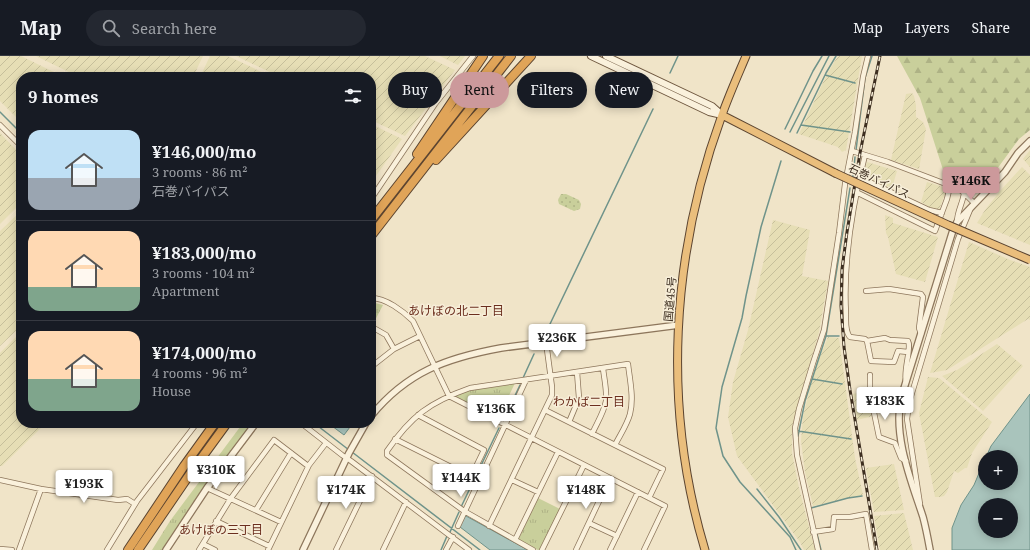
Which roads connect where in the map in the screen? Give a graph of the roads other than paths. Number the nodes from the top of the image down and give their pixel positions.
1 (474, 56) edge
2 (483, 56) edge
3 (499, 56) edge
4 (511, 56) edge
5 (531, 56) edge
6 (591, 56) edge
7 (606, 56) edge
8 (746, 56) edge
9 (868, 56) edge
10 (722, 115) junction
11 (0, 125) edge
12 (16, 141) edge
13 (1030, 141) edge
14 (852, 151) junction
15 (865, 155) junction
16 (859, 177) junction
17 (950, 186) junction
18 (376, 192) edge
19 (856, 192) junction
20 (964, 193) junction
21 (399, 201) junction
22 (973, 204) junction
23 (376, 212) edge
24 (376, 213) edge
25 (942, 213) junction
26 (957, 222) junction
27 (376, 230) edge
28 (1030, 260) edge
29 (866, 291) dead end
30 (376, 299) edge
31 (679, 325) junction
32 (376, 330) edge
33 (921, 334) junction
34 (420, 336) junction
35 (867, 341) junction
36 (546, 342) junction
37 (394, 349) junction
38 (908, 352) junction
39 (376, 363) edge
40 (434, 366) junction
41 (602, 368) junction
42 (577, 372) junction
43 (870, 375) dead end
44 (551, 376) junction
45 (526, 380) junction
46 (906, 382) junction
47 (449, 396) junction
48 (546, 410) junction
49 (376, 411) edge
50 (418, 415) junction
51 (569, 422) junction
52 (506, 425) junction
53 (192, 428) edge
54 (211, 428) edge
55 (223, 428) edge
56 (252, 428) edge
57 (307, 428) edge
58 (363, 428) edge
59 (592, 434) junction
60 (532, 438) junction
61 (395, 439) junction
62 (326, 443) junction
63 (615, 445) junction
64 (558, 452) junction
65 (291, 453) junction
66 (348, 456) junction
67 (906, 461) junction
68 (584, 465) junction
69 (308, 466) junction
70 (372, 476) junction
71 (610, 478) junction
72 (0, 480) edge
73 (512, 480) junction
74 (207, 488) junction
75 (41, 489) junction
76 (538, 492) junction
77 (638, 492) junction
78 (231, 498) junction
79 (649, 498) junction
80 (406, 502) junction
81 (135, 504) junction
82 (256, 510) junction
83 (920, 510) junction
84 (464, 511) junction
85 (216, 521) junction
86 (280, 522) junction
87 (589, 523) junction
88 (458, 526) dead end
89 (490, 526) junction
90 (815, 531) junction
91 (617, 536) junction
92 (453, 537) junction
93 (515, 540) junction
94 (203, 544) junction
95 (268, 548) edge
96 (0, 549) edge
97 (20, 549) edge
98 (12, 550) edge
99 (107, 550) edge
100 (128, 550) edge
101 (138, 550) edge
102 (166, 550) edge
103 (199, 550) edge
104 (216, 550) edge
105 (303, 550) edge
106 (336, 550) edge
107 (383, 550) edge
108 (446, 550) edge
109 (469, 550) edge
110 (533, 550) edge
111 (542, 550) edge
112 (576, 550) edge
113 (610, 550) edge
114 (644, 550) edge
115 (705, 550) edge
116 (818, 550) edge
117 (872, 550) edge
118 (930, 550) edge

1 - 18 street
2 - 23 highway
3 - 24 highway
4 - 21 highway
5 - 21 highway
6 - 10 main road
7 - 10 main road
8 - 10 highway, 国道45号
9 - 14 street
10 - 28 highway, 石巻バイパス, bridge
10 - 31 highway, 国道45号
11 - 12 street
13 - 22 street
14 - 15 street
14 - 90 street
15 - 16 street
15 - 17 street
16 - 19 street
16 - 25 street
17 - 20 street
17 - 25 street
19 - 25 street
19 - 35 street
20 - 22 street
20 - 26 street
21 - 27 highway
22 - 26 street
22 - 83 street
26 - 33 street
29 - 33 street
30 - 34 street
31 - 36 street
31 - 115 highway, 国道45号
32 - 37 street
33 - 46 street
34 - 37 street
34 - 40 street
35 - 38 street
35 - 38 street
36 - 40 street
36 - 44 street
37 - 39 street
38 - 46 street
40 - 47 street
40 - 49 street
41 - 42 street
41 - 59 street
41 - 63 street
42 - 44 street
42 - 51 street
43 - 67 street
44 - 45 street
44 - 48 street
45 - 47 street
45 - 52 street
46 - 67 street
47 - 50 street
47 - 52 street
48 - 51 street
48 - 60 street
50 - 61 street
50 - 61 street
51 - 59 street
52 - 60 street
52 - 84 street
53 - 81 street
54 - 100 highway
55 - 101 highway
56 - 74 street
57 - 62 street
58 - 66 street
59 - 63 street
60 - 64 street
60 - 73 street
61 - 84 street
62 - 66 street
62 - 69 street
63 - 79 street
64 - 68 street
64 - 76 street
65 - 69 street
65 - 78 street
65 - 82 street
66 - 70 street
66 - 105 street
67 - 83 street
68 - 71 street
68 - 111 street
69 - 86 street
70 - 80 street
70 - 106 street
71 - 77 street
71 - 87 street
72 - 75 street
73 - 76 street
73 - 89 street
74 - 78 street
74 - 102 street
75 - 81 street
75 - 97 street
76 - 93 street
77 - 79 street
77 - 91 street
78 - 82 street
78 - 85 street
79 - 114 street
80 - 92 street
80 - 107 street
81 - 99 street
82 - 86 street
83 - 118 street
84 - 88 street
84 - 89 street
85 - 94 street
85 - 95 street
86 - 95 street
87 - 91 street
87 - 112 street
89 - 93 street
90 - 116 street
90 - 117 street
91 - 113 street
92 - 108 street
92 - 109 street
93 - 110 street
94 - 103 street
94 - 104 street
96 - 98 street
97 - 98 street

